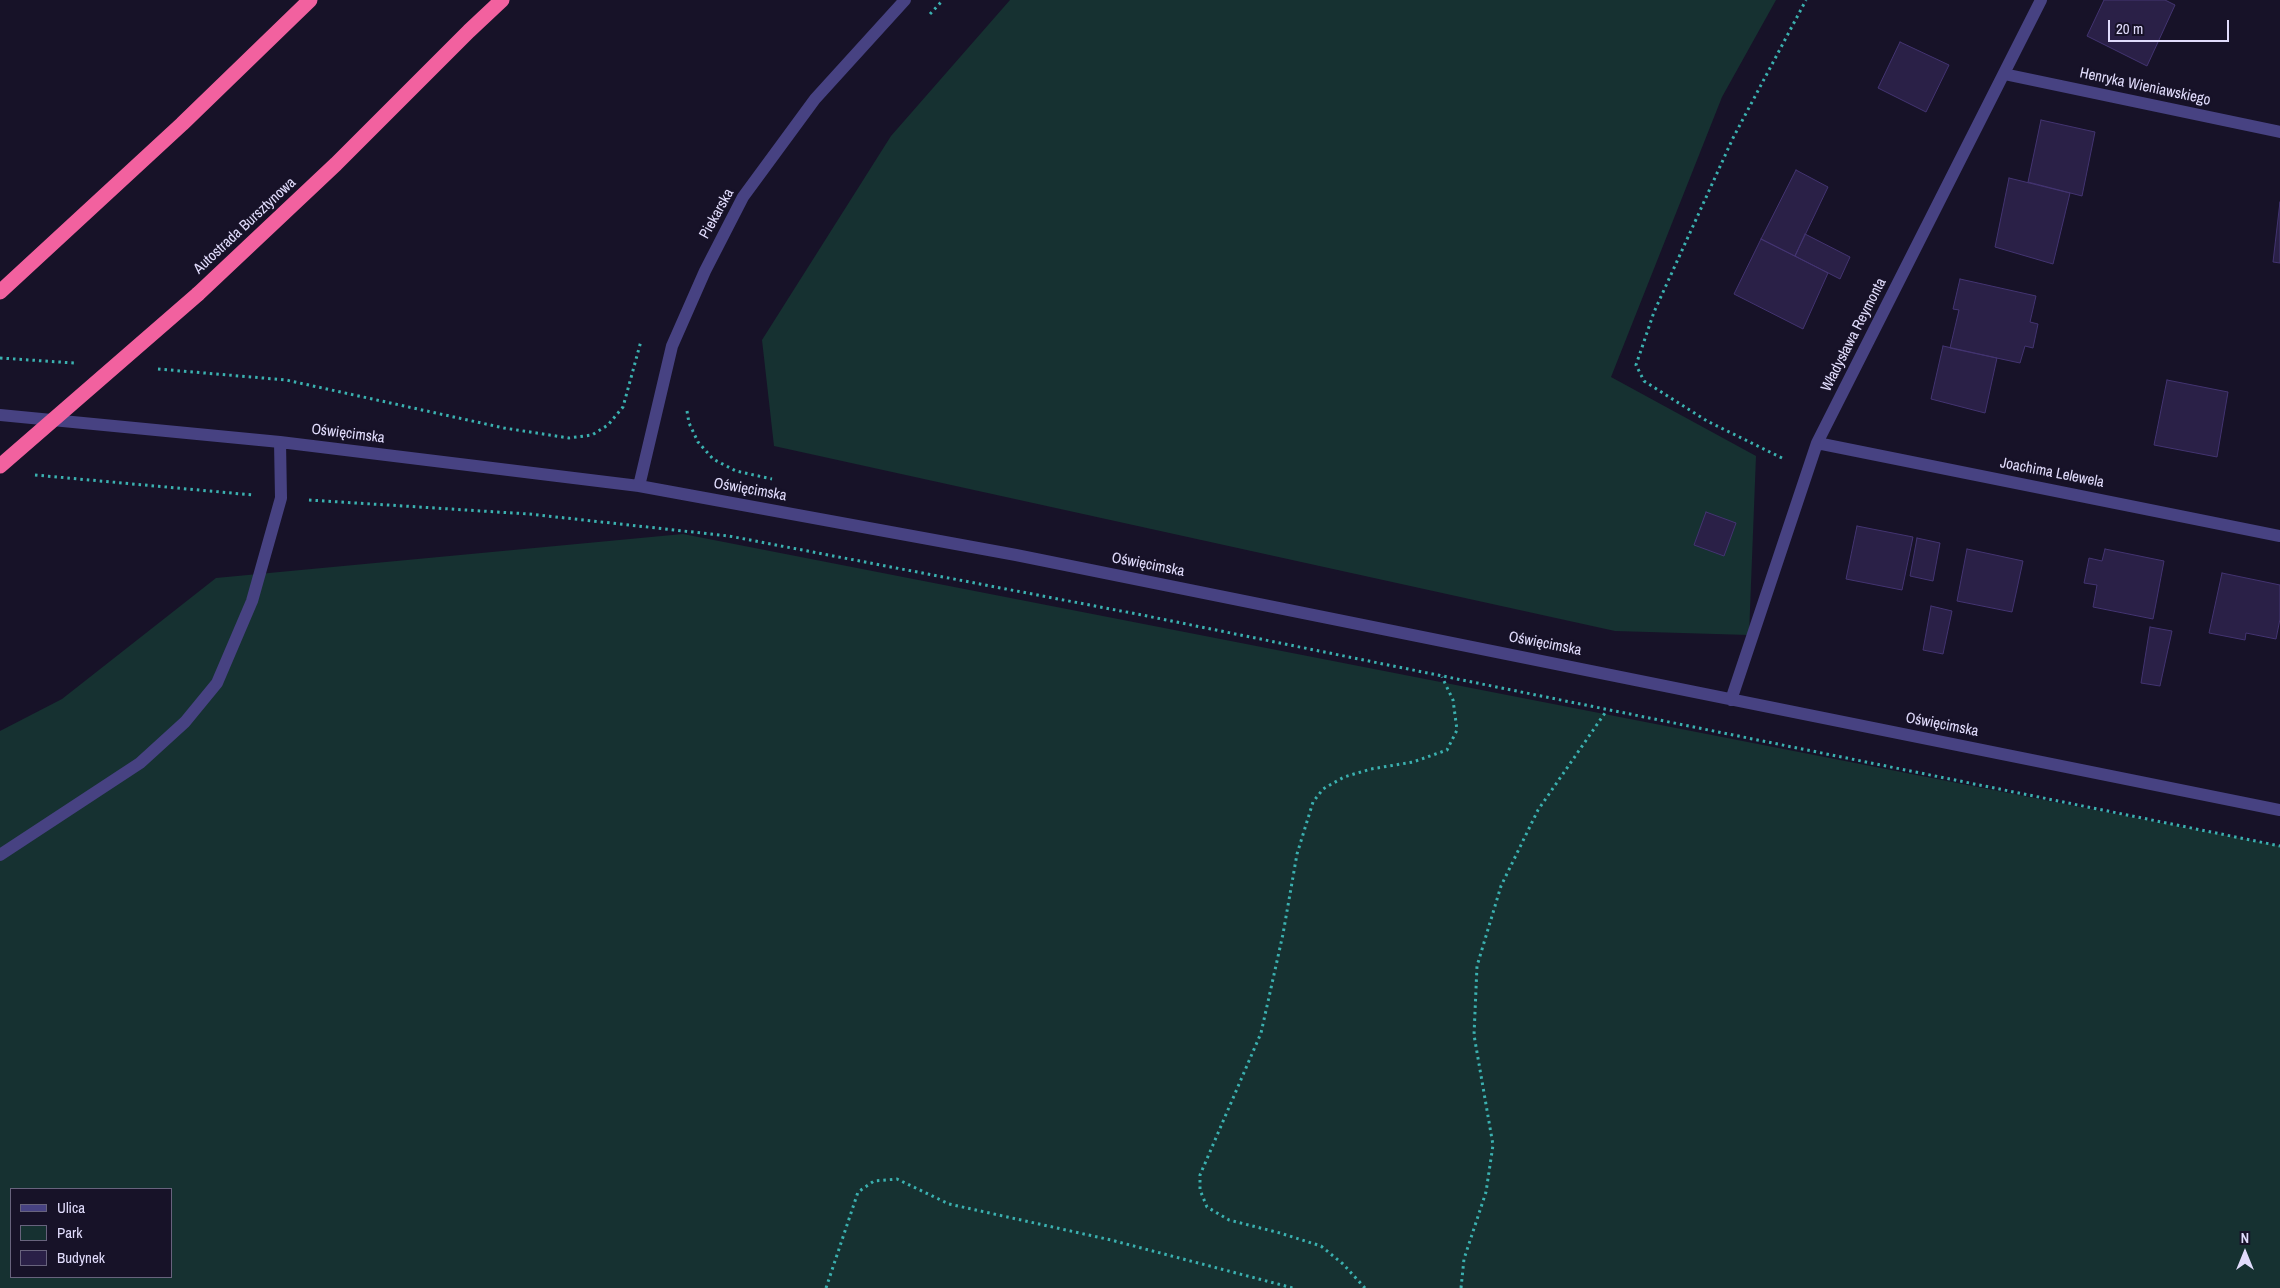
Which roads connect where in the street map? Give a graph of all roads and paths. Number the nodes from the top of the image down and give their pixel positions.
1 (310, 0) edge
2 (502, 0) edge
3 (905, 0) edge
4 (943, 0) edge
5 (1806, 0) edge
6 (2041, 0) edge
7 (930, 14) dead end
8 (2004, 74) junction
9 (2280, 132) edge
10 (0, 292) edge
11 (641, 341) dead end
12 (0, 358) edge
13 (76, 363) dead end
14 (153, 369) dead end
15 (0, 415) edge
16 (280, 442) junction
17 (1817, 443) junction
18 (0, 466) edge
19 (1808, 471) junction
20 (29, 474) dead end
21 (639, 486) junction
22 (281, 498) junction
23 (2280, 536) edge
24 (1442, 677) junction
25 (1731, 700) junction
26 (1607, 710) junction
27 (2280, 810) edge
28 (2280, 846) edge
29 (0, 855) edge
30 (826, 1288) edge
31 (1293, 1288) edge
32 (1365, 1288) edge
33 (1461, 1288) edge

1 - 10 highway
2 - 18 highway, Autostrada Bursztynowa, bridge
3 - 21 street, Piekarska
4 - 7 path
5 - 19 path
6 - 8 street, Władysława Reymonta
8 - 9 street, Henryka Wieniawskiego
8 - 17 street, Władysława Reymonta
11 - 14 path
12 - 13 path
15 - 16 street, Oświęcimska
16 - 21 street, Oświęcimska
16 - 22 street
17 - 19 street, Władysława Reymonta
17 - 23 street, Joachima Lelewela
19 - 25 street, Władysława Reymonta
20 - 22 path
21 - 25 street, Oświęcimska
22 - 24 path
22 - 29 street
24 - 26 path
24 - 32 path
25 - 27 street, Oświęcimska
26 - 28 path
26 - 33 path
30 - 31 path

